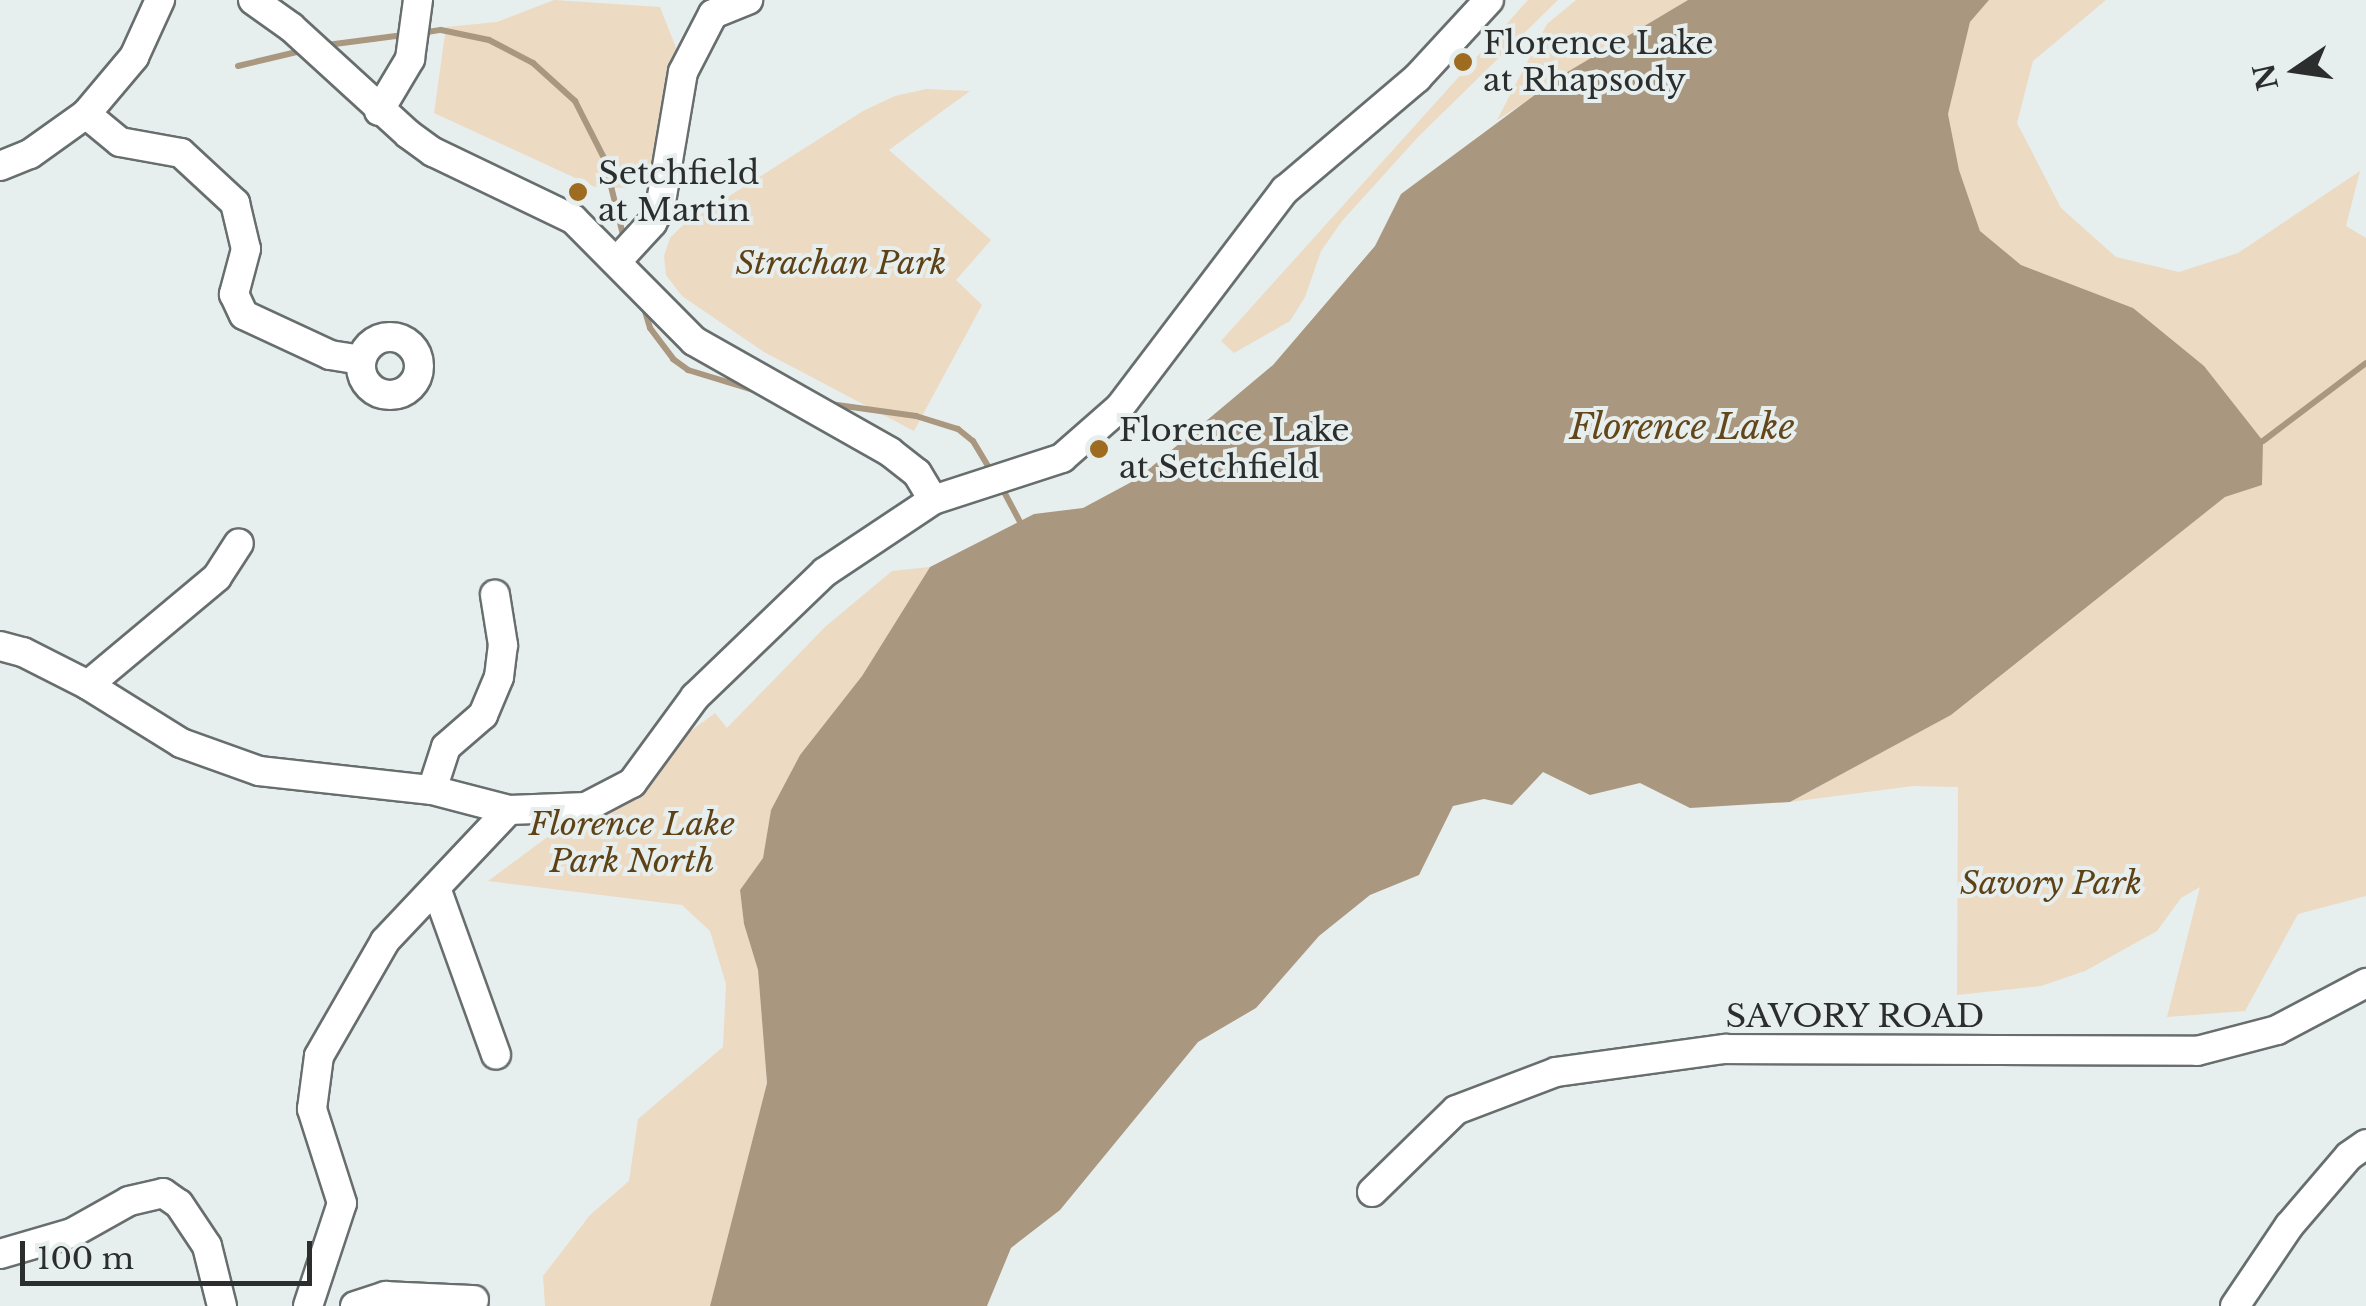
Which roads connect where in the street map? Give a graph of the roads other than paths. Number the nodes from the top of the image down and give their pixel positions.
1 (160, 0) edge
2 (253, 0) edge
3 (418, 0) edge
4 (748, 0) edge
5 (1489, 0) edge
6 (379, 111) junction
7 (86, 114) junction
8 (0, 166) edge
9 (618, 261) junction
10 (361, 360) dead end
11 (933, 500) junction
12 (239, 544) dead end
13 (495, 595) dead end
14 (0, 646) edge
15 (88, 685) junction
16 (432, 790) junction
17 (509, 810) junction
18 (436, 888) junction
19 (2366, 983) edge
20 (496, 1056) dead end
21 (2366, 1144) edge
22 (1372, 1192) dead end
23 (0, 1254) edge
24 (474, 1300) dead end
25 (222, 1306) edge
26 (308, 1306) edge
27 (355, 1306) edge
28 (2234, 1306) edge

1 - 7 street
2 - 6 street
3 - 6 street
4 - 9 street
5 - 11 street
6 - 9 street
7 - 8 street
7 - 10 street
9 - 11 street
11 - 17 street
12 - 15 street
13 - 16 street
14 - 15 street
15 - 16 street
16 - 17 street
17 - 18 street
18 - 20 street
18 - 26 street
19 - 22 street, SAVORY ROAD
21 - 28 street
23 - 25 street
24 - 27 street

